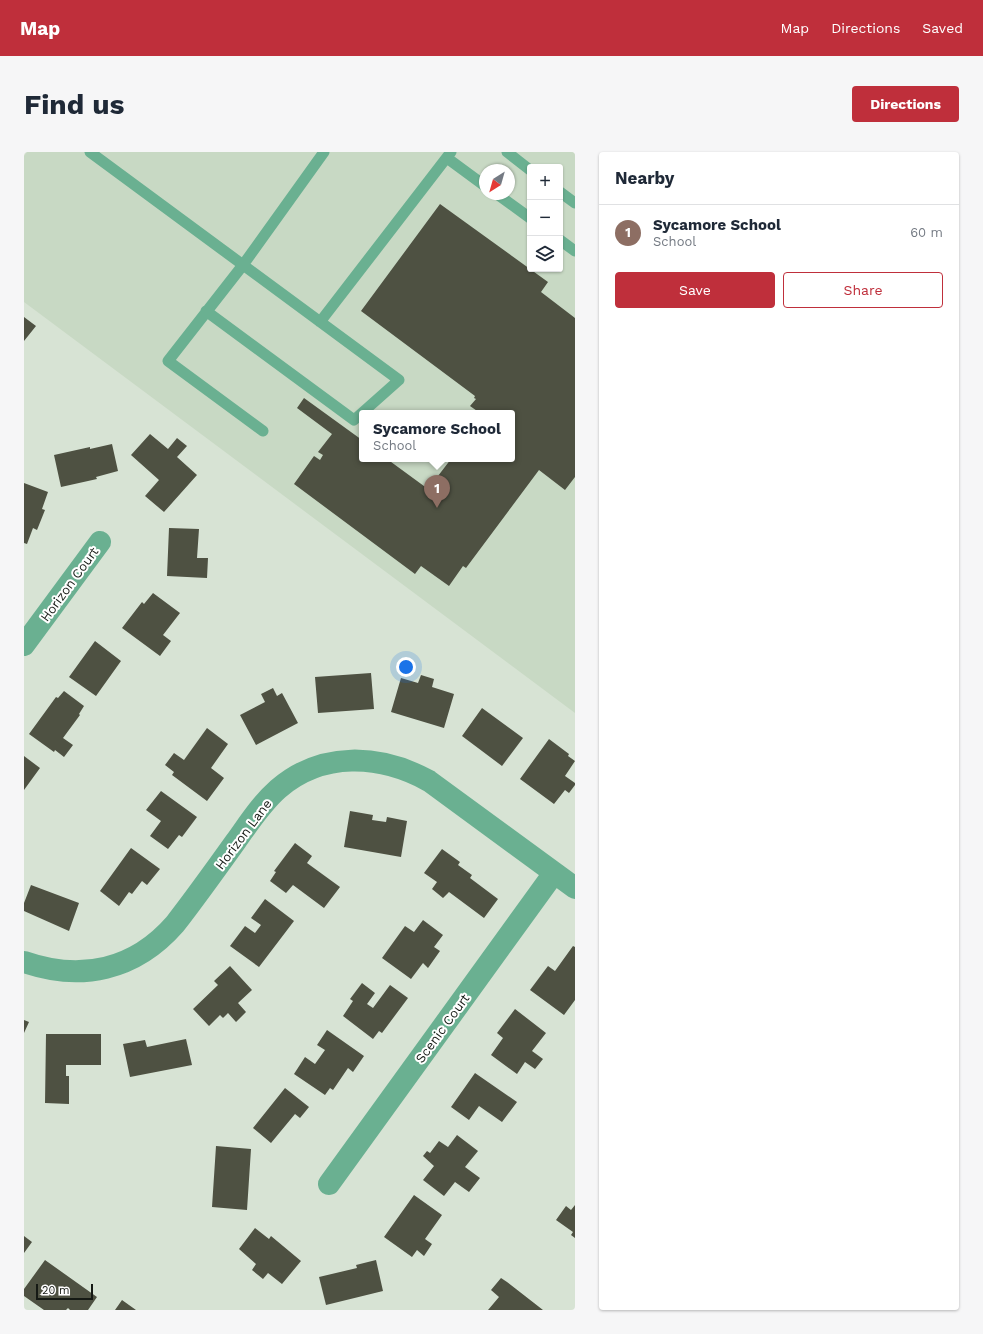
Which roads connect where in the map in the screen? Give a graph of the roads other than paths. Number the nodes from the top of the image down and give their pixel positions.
1 (90, 152) edge
2 (324, 152) edge
3 (507, 152) edge
4 (449, 155) edge
5 (527, 168) edge
6 (479, 181) edge
7 (563, 194) edge
8 (504, 200) edge
9 (575, 203) edge
10 (527, 216) edge
11 (563, 242) edge
12 (575, 251) edge
13 (243, 265) junction
14 (206, 311) junction
15 (320, 322) junction
16 (365, 410) edge
17 (359, 416) edge
18 (263, 431) dead end
19 (100, 542) dead end
20 (24, 645) edge
21 (554, 873) junction
22 (575, 888) edge
23 (24, 962) edge
24 (329, 1184) dead end

1 - 13 lane
2 - 13 lane
3 - 5 lane
4 - 6 lane
4 - 15 lane
7 - 9 lane
8 - 10 lane
11 - 12 lane
13 - 14 lane
13 - 15 lane
14 - 17 lane
14 - 18 lane
15 - 16 lane
19 - 20 street, Horizon Court
21 - 22 street, Horizon Lane
21 - 23 street, Horizon Lane
21 - 24 street, Scenic Court

